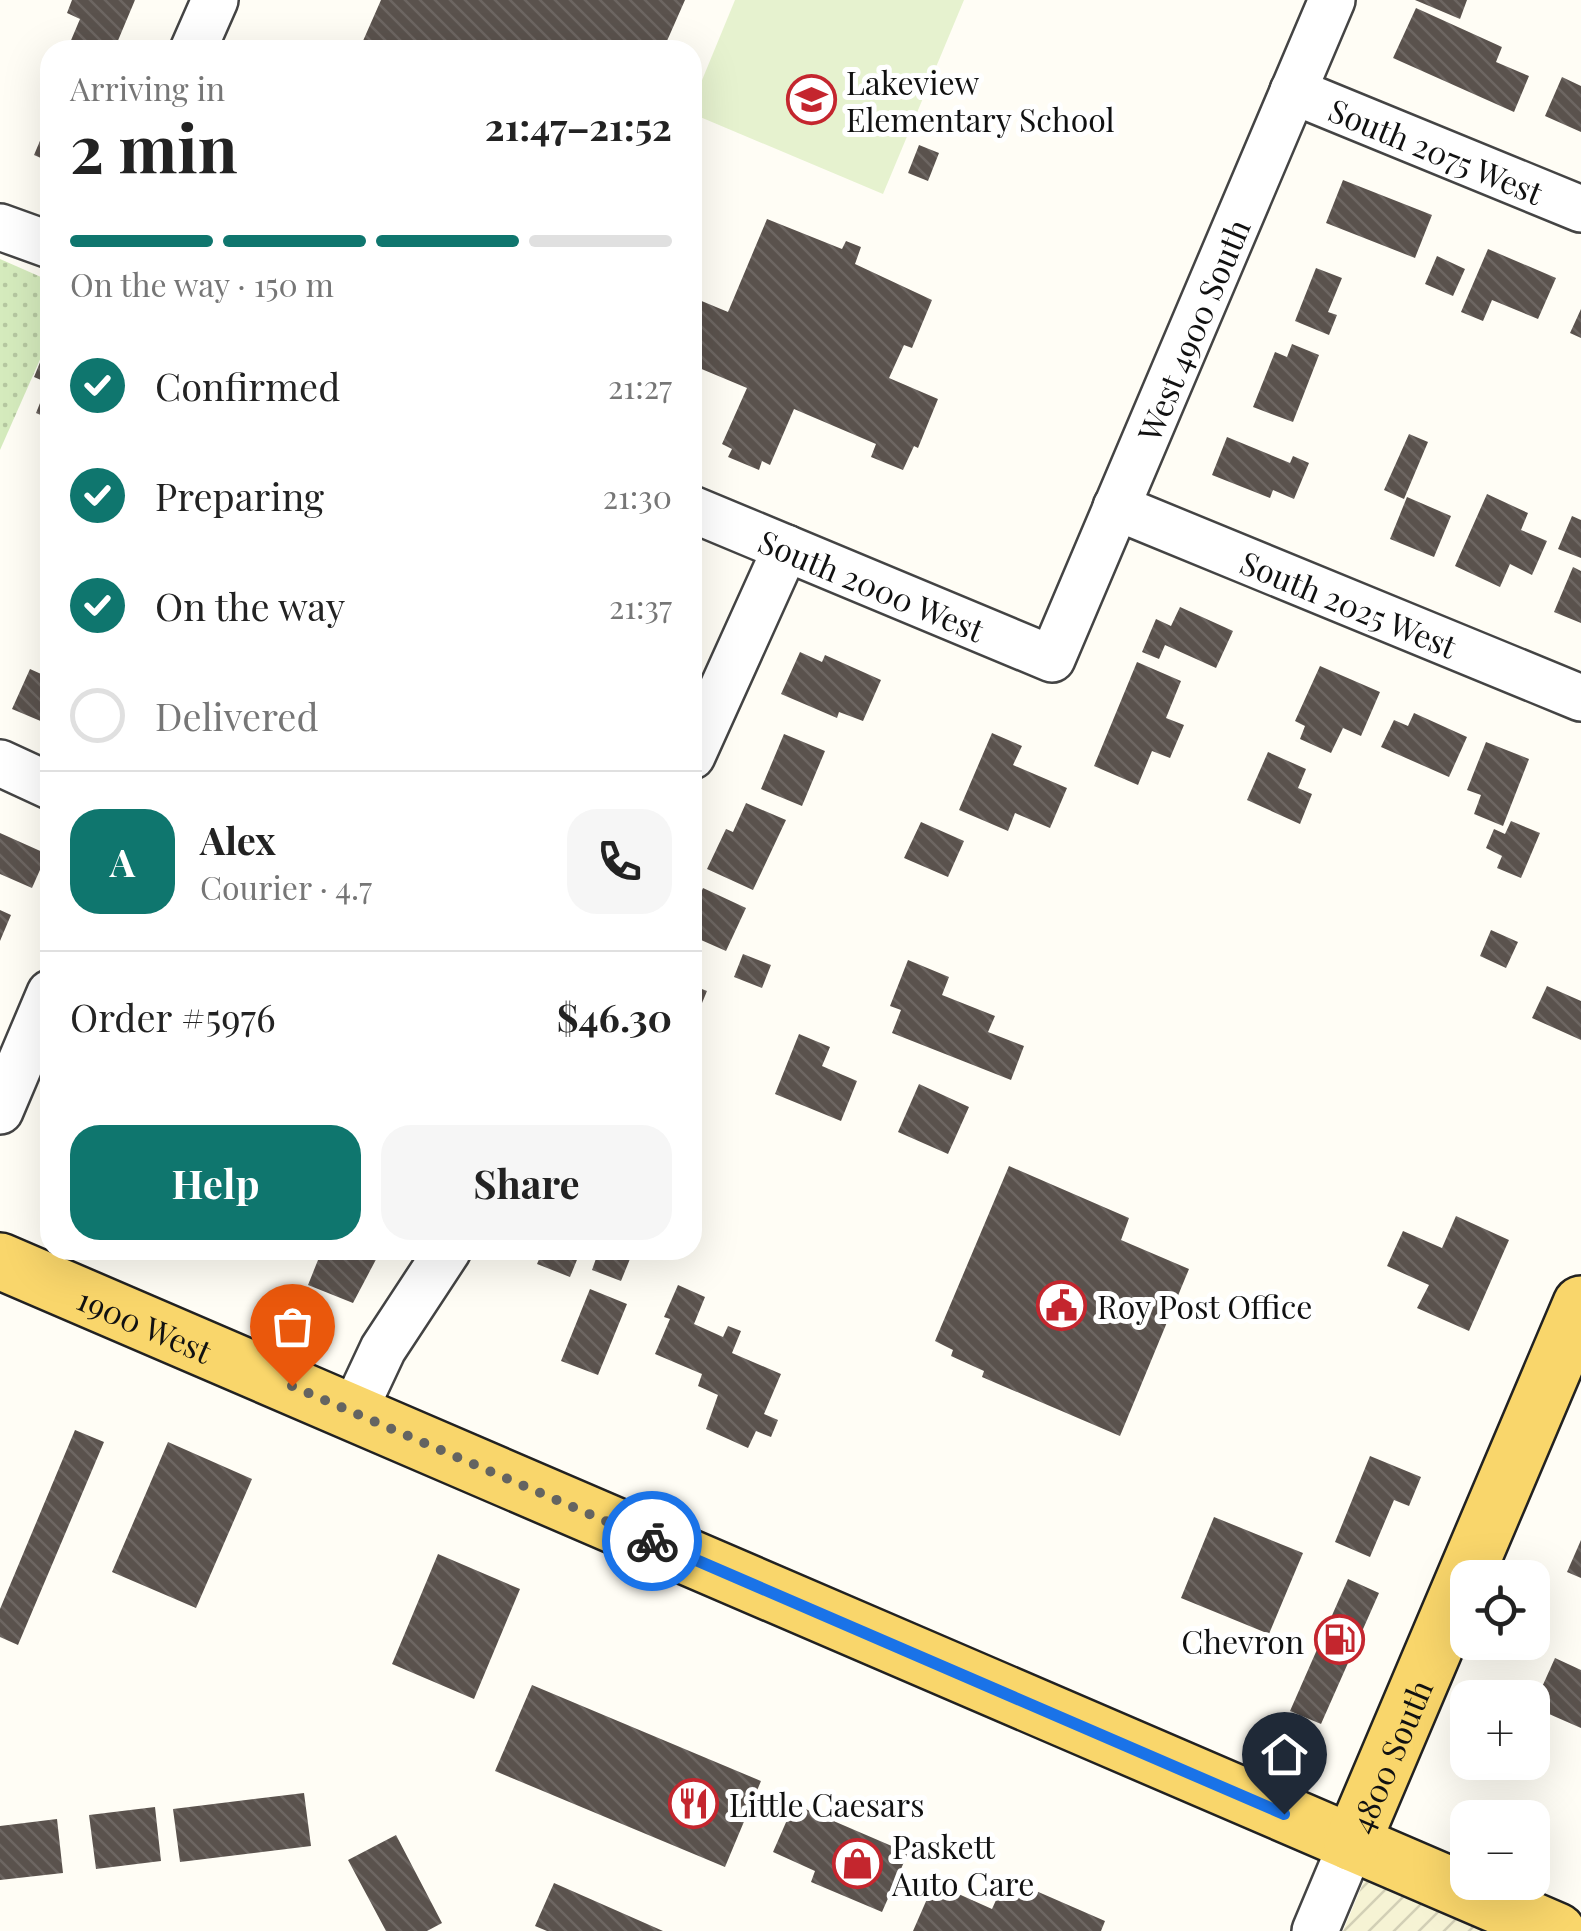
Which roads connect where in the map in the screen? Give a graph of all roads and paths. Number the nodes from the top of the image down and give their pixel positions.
1 (214, 0) edge
2 (1332, 0) edge
3 (197, 40) edge
4 (1293, 91) junction
5 (1581, 210) edge
6 (0, 228) edge
7 (40, 242) edge
8 (1116, 507) junction
9 (702, 513) edge
10 (786, 548) junction
11 (1052, 659) joint
12 (1581, 698) edge
13 (702, 734) edge
14 (0, 763) edge
15 (40, 781) edge
16 (40, 1017) edge
17 (0, 1111) edge
18 (441, 1260) edge
19 (0, 1261) edge
20 (1581, 1304) edge
21 (354, 1413) junction
22 (1352, 1843) junction
23 (1315, 1931) edge
24 (1557, 1931) edge

1 - 3 street
2 - 4 street, West 4900 South
4 - 5 street, South 2075 West
4 - 8 street, West 4900 South
6 - 7 street
8 - 11 street, West 4900 South
8 - 12 street, South 2025 West
9 - 10 street, South 2000 West
10 - 11 street, South 2000 West
10 - 13 street
14 - 15 street
16 - 17 street
18 - 21 street
19 - 21 main road, 1900 West
20 - 22 main road, 4800 South
21 - 22 main road, 1900 West
22 - 23 street, 4800 South
22 - 24 main road, 1900 West

